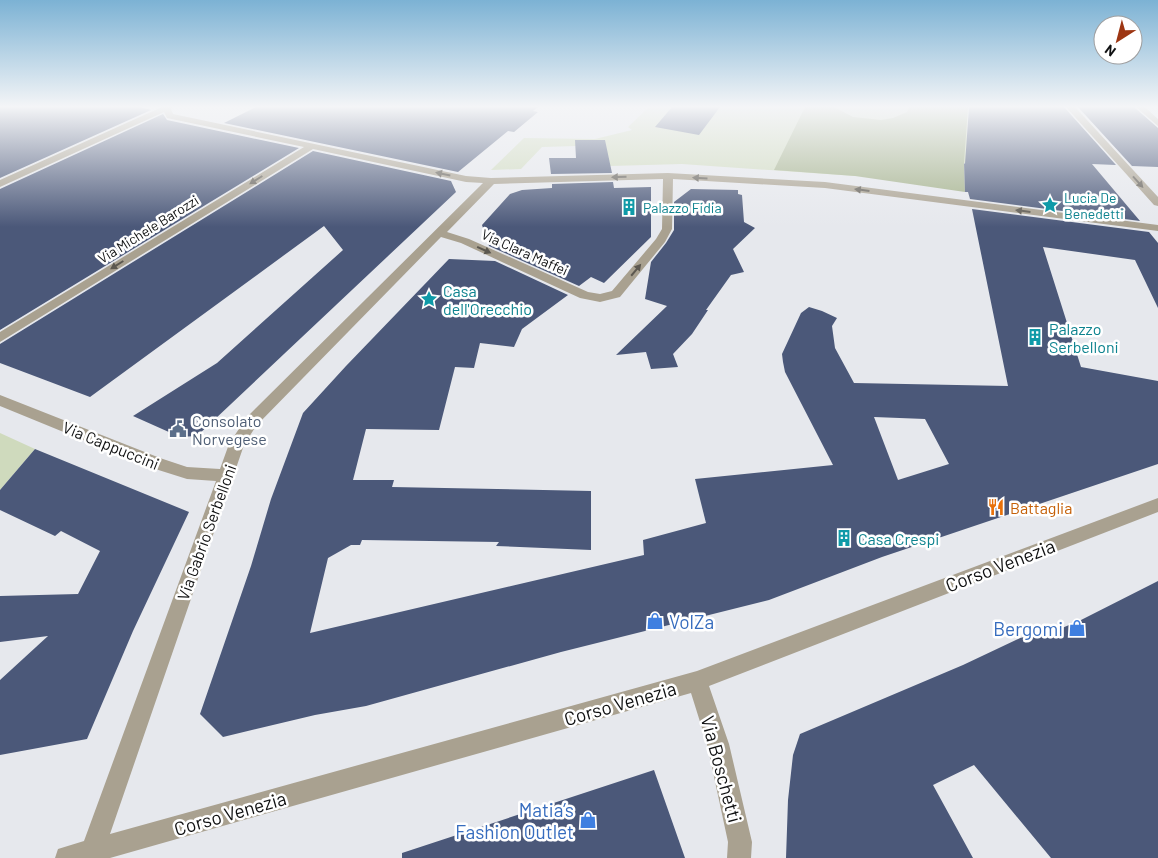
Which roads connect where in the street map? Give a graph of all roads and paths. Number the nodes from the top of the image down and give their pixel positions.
1 (81, 147) edge
2 (310, 147) edge
3 (317, 147) edge
4 (1107, 147) edge
5 (668, 176) junction
6 (491, 181) junction
7 (0, 184) edge
8 (1158, 203) edge
9 (1158, 228) edge
10 (438, 233) junction
11 (0, 338) edge
12 (0, 400) edge
13 (225, 476) junction
14 (1158, 505) edge
15 (698, 681) junction
16 (92, 851) junction
17 (67, 858) edge
18 (739, 858) edge

1 - 7 street
2 -> 11 street, Via Michele Barozzi
6 -> 3 street
4 -> 8 street
5 -> 6 street
9 -> 5 street
10 -> 5 street, Via Clara Maffei
6 - 10 street, Via Gabrio Serbelloni
10 - 13 street, Via Gabrio Serbelloni
12 - 13 street, Via Cappuccini
13 - 16 street, Via Gabrio Serbelloni
14 - 15 street, Corso Venezia
15 - 16 street, Corso Venezia
15 - 18 street, Via Boschetti
16 - 17 street, Corso Venezia

